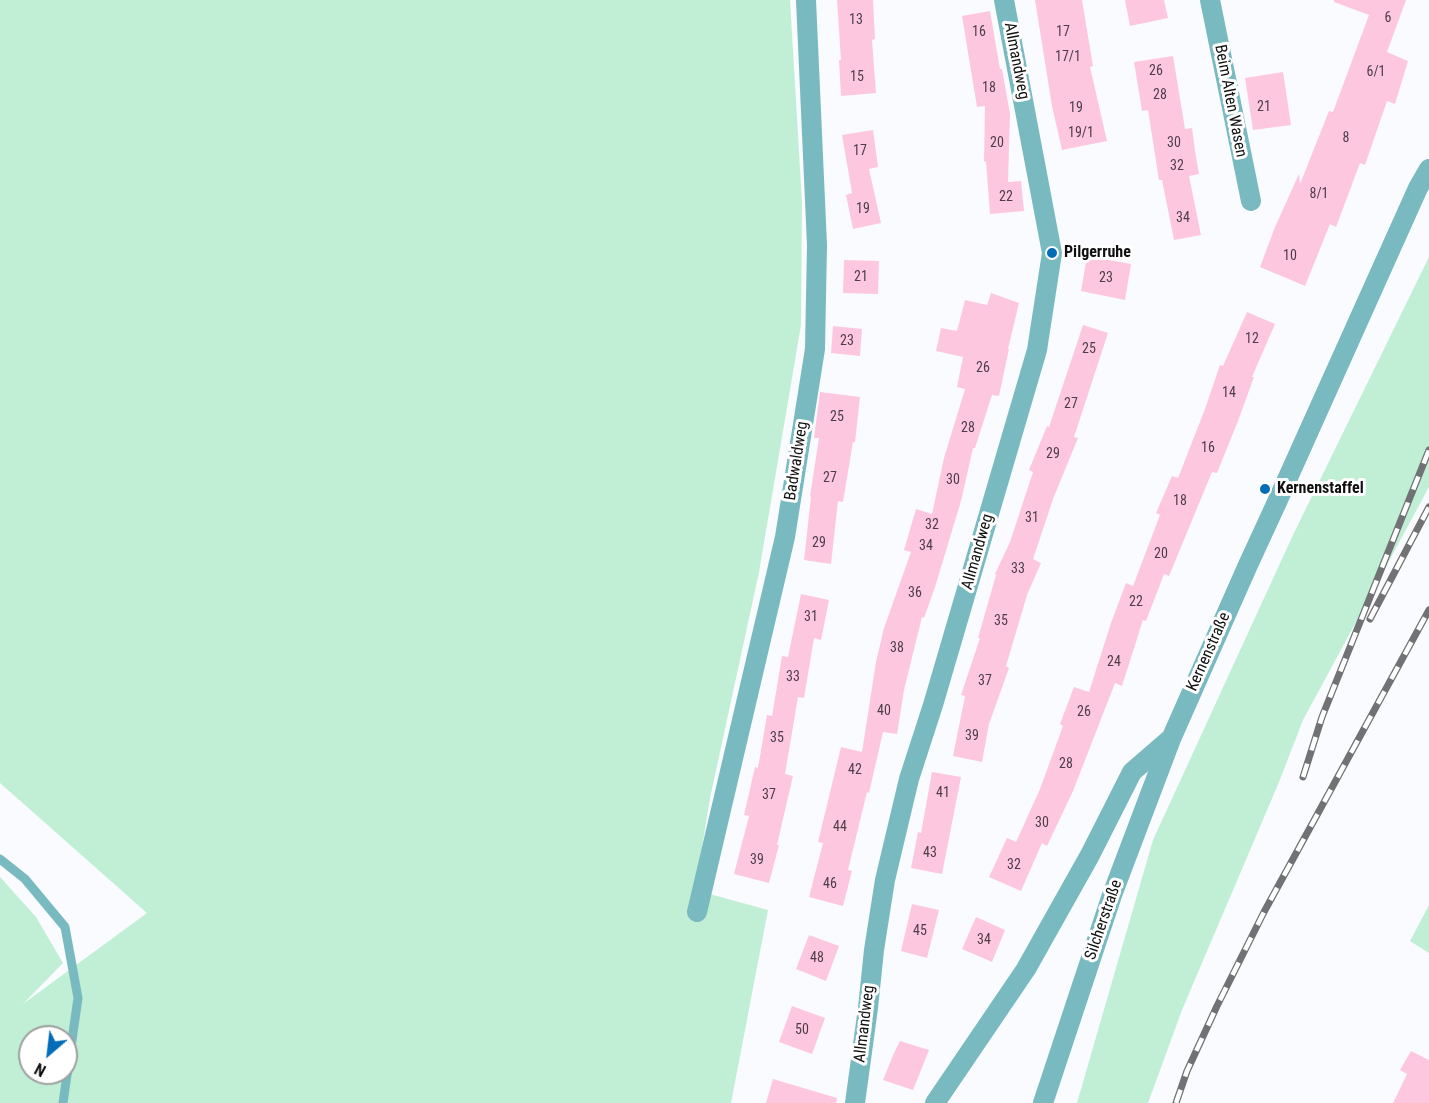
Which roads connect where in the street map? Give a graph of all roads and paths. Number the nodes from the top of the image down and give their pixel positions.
1 (806, 0) edge
2 (1004, 0) edge
3 (1210, 0) edge
4 (1429, 169) edge
5 (1251, 201) dead end
6 (1171, 739) junction
7 (0, 859) edge
8 (697, 912) dead end
9 (63, 1103) edge
10 (855, 1103) edge
11 (935, 1103) edge
12 (1043, 1103) edge

1 - 8 street, Badwaldweg
2 - 10 street, Allmandweg
3 - 5 street, Beim Alten Wasen
4 - 6 street, Kernenstraße
6 - 11 street, Kernenstraße
6 - 12 street, Silcherstraße
7 - 9 lane

